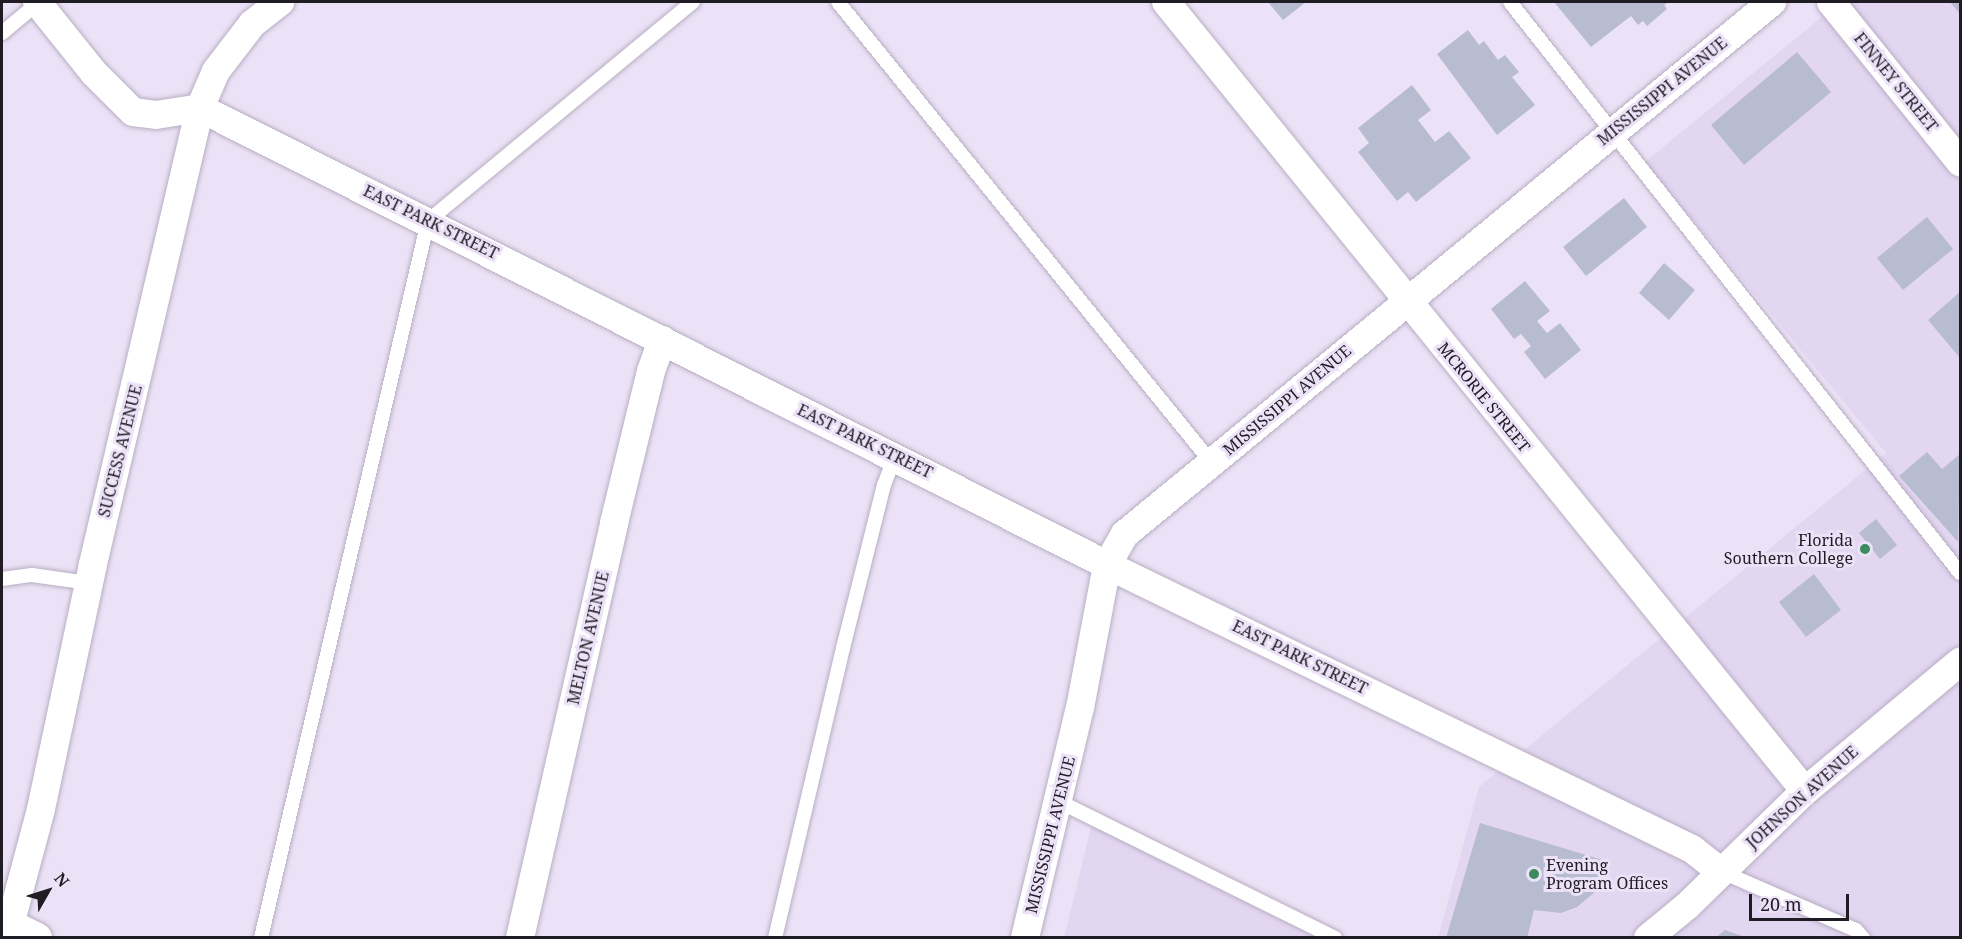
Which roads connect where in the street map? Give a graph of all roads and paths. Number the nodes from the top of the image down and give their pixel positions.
1 (37, 2) edge
2 (280, 2) edge
3 (693, 2) edge
4 (838, 2) edge
5 (1166, 2) edge
6 (1510, 2) edge
7 (1772, 2) edge
8 (1831, 2) edge
9 (2, 33) edge
10 (200, 108) junction
11 (1610, 134) junction
12 (1960, 162) edge
13 (428, 221) junction
14 (1406, 300) junction
15 (662, 340) junction
16 (895, 457) junction
17 (1211, 462) junction
18 (1107, 565) junction
19 (1960, 573) edge
20 (2, 579) edge
21 (89, 583) junction
22 (1960, 662) edge
23 (1805, 791) junction
24 (1058, 801) junction
25 (1720, 871) junction
26 (15, 928) edge
27 (261, 938) edge
28 (520, 938) edge
29 (775, 938) edge
30 (1025, 938) edge
31 (1335, 938) edge
32 (1648, 938) edge
33 (1863, 938) edge

1 - 9 lane
1 - 10 street
2 - 10 street, SUCCESS AVENUE
3 - 13 lane
4 - 17 lane
5 - 14 street, MCRORIE STREET
6 - 11 lane
7 - 11 street, MISSISSIPPI AVENUE
8 - 12 street, FINNEY STREET
10 - 13 street, EAST PARK STREET
10 - 21 street, SUCCESS AVENUE
11 - 14 street, MISSISSIPPI AVENUE
11 - 19 lane
13 - 15 street, EAST PARK STREET
13 - 27 lane
14 - 17 street, MISSISSIPPI AVENUE
14 - 23 street, MCRORIE STREET
15 - 16 street, EAST PARK STREET
15 - 28 street, MELTON AVENUE
16 - 18 street, EAST PARK STREET
16 - 29 lane
17 - 18 street, MISSISSIPPI AVENUE
18 - 24 street, MISSISSIPPI AVENUE
18 - 25 street, EAST PARK STREET
20 - 21 lane
21 - 26 street, SUCCESS AVENUE
22 - 23 street, JOHNSON AVENUE
23 - 25 street, JOHNSON AVENUE
24 - 30 street, MISSISSIPPI AVENUE
24 - 31 lane
25 - 32 street, JOHNSON AVENUE
25 - 33 lane

